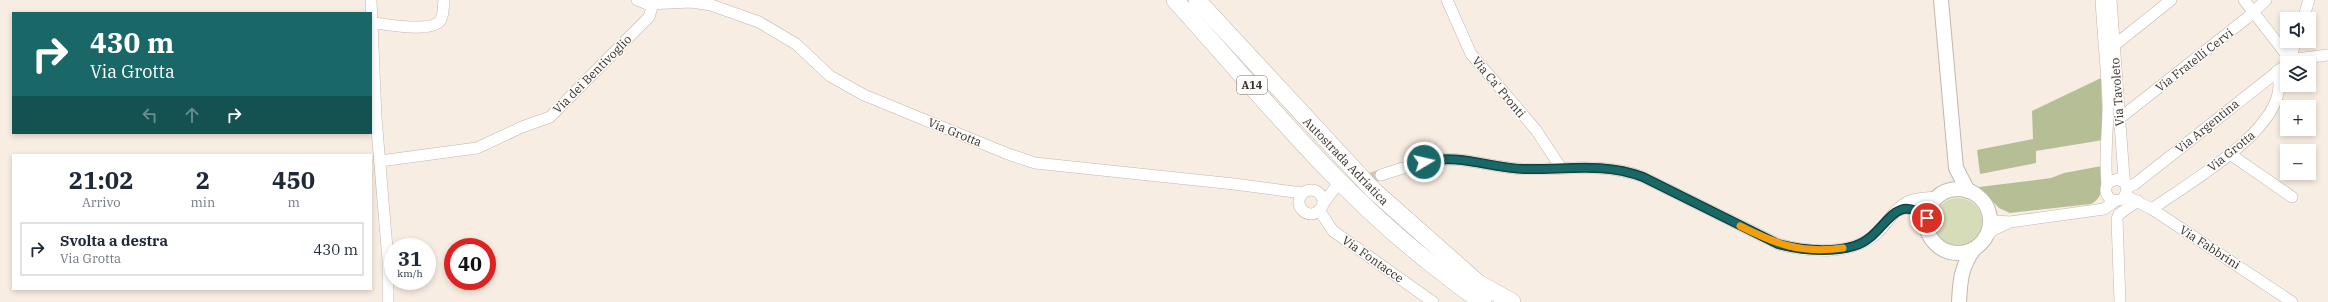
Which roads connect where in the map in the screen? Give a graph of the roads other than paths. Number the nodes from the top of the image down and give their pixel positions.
1 (371, 0) edge
2 (444, 0) edge
3 (637, 0) edge
4 (1175, 0) edge
5 (1197, 0) edge
6 (1447, 0) edge
7 (1940, 0) edge
8 (2100, 0) edge
9 (2111, 0) edge
10 (2172, 0) edge
11 (2244, 0) edge
12 (2266, 0) edge
13 (2309, 0) edge
14 (653, 4) junction
15 (2252, 11) junction
16 (2305, 12) edge
17 (373, 23) junction
18 (2114, 45) junction
19 (2104, 53) junction
20 (2328, 55) edge
21 (2286, 56) edge
22 (2316, 57) edge
23 (2280, 69) edge
24 (2277, 71) junction
25 (2120, 118) junction
26 (2230, 154) junction
27 (2107, 155) junction
28 (380, 161) junction
29 (1424, 162) tunnel mouth
30 (1403, 168) tunnel mouth
31 (1561, 168) junction
32 (1956, 168) junction
33 (1381, 175) tunnel mouth
34 (2124, 186) junction
35 (2106, 189) junction
36 (1968, 191) junction
37 (1302, 193) junction
38 (1944, 194) junction
39 (2292, 197) dead end
40 (2115, 201) junction
41 (2138, 201) junction
42 (1321, 207) junction
43 (2152, 209) junction
44 (2090, 210) junction
45 (1894, 212) junction
46 (1927, 218) junction
47 (1990, 218) junction
48 (2010, 222) junction
49 (1987, 236) junction
50 (1974, 249) junction
51 (1949, 252) junction
52 (1961, 274) junction
53 (388, 302) edge
54 (1433, 302) edge
55 (1483, 302) edge
56 (1512, 302) edge
57 (1959, 302) edge
58 (2120, 302) edge
59 (2292, 302) edge

1 - 17 street
2 - 17 street
3 - 14 street, Via Grotta
4 - 55 highway, Autostrada Adriatica / A14
5 - 56 highway, Autostrada Adriatica / A14
6 - 31 street, Via Ca' Pronti
7 - 32 main road
8 - 19 street, Via Tavoleto
9 - 18 street, Via Tavoleto
10 - 18 street
11 - 15 street
12 - 15 street, Via Fratelli Cervi
13 - 16 street
14 - 28 street, Via dei Bentivoglio
14 - 37 street, Via Grotta
15 - 21 street
15 - 25 street, Via Fratelli Cervi
17 - 28 street
18 - 19 street
18 - 25 street, Via Tavoleto
19 - 27 street, Via Tavoleto
20 - 22 street
23 - 24 street, Via Argentina
24 - 26 street, Via Grotta
24 - 34 street, Via Argentina
25 - 34 street, Via Tavoleto
26 - 39 street
26 - 43 street, Via Grotta
27 - 34 street, Via Tavoleto
27 - 35 street, Via Tavoleto
28 - 53 street
29 - 31 street
30 - 33 street
31 - 45 street
32 - 36 main road
32 - 38 main road
34 - 35 street
34 - 40 street
34 - 41 street, Via Fabbrini
35 - 40 street
35 - 44 street
36 - 38 main road
36 - 47 main road
37 - 42 street
37 - 42 street
38 - 45 street
38 - 46 main road
40 - 44 street
41 - 43 street, Via Fabbrini
41 - 58 street
42 - 54 street, Via Fontacce
43 - 59 street, Via Fabbrini
44 - 48 street
45 - 46 street
46 - 51 main road
47 - 48 street
47 - 49 main road
48 - 49 street
49 - 50 main road
50 - 51 main road
50 - 52 main road
51 - 52 main road
52 - 57 main road

